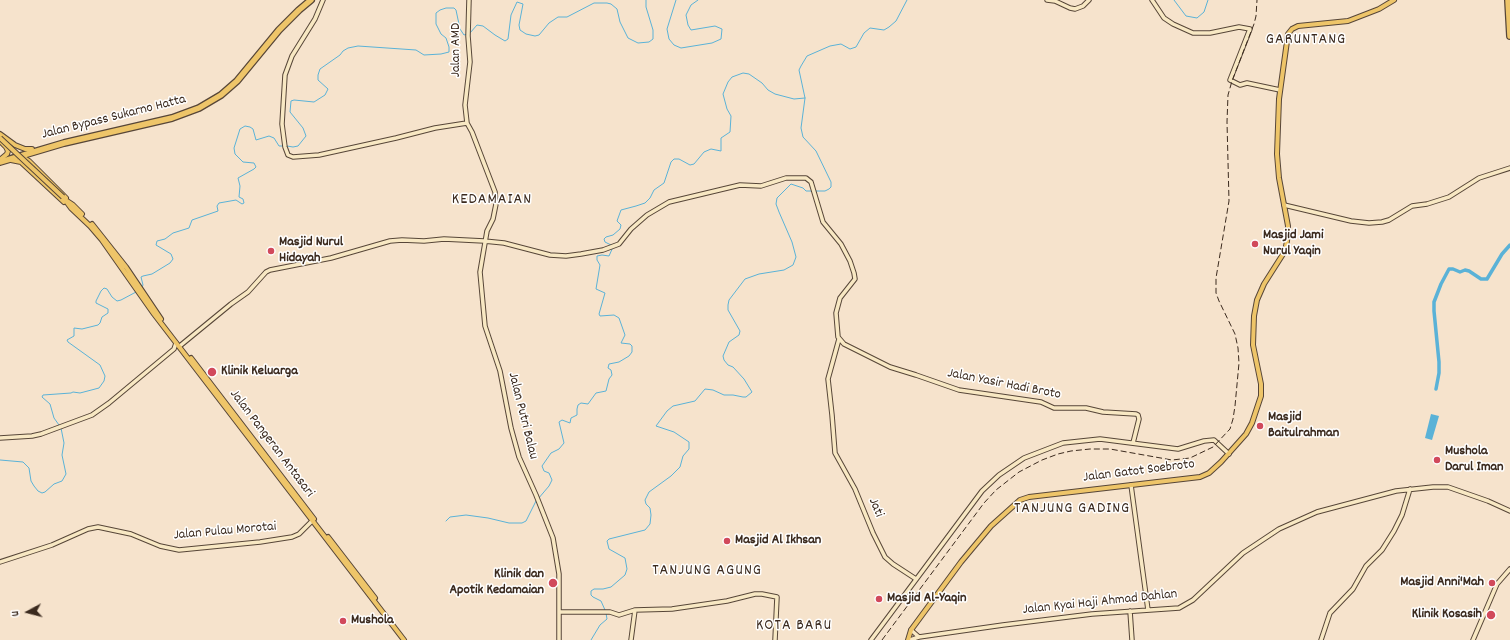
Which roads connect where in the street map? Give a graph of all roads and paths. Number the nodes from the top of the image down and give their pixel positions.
1 (306, 0) edge
2 (311, 0) edge
3 (323, 0) edge
4 (469, 0) edge
5 (1047, 0) edge
6 (1089, 0) edge
7 (1152, 0) edge
8 (1394, 0) edge
9 (1508, 0) edge
10 (1509, 22) edge
11 (1510, 36) edge
12 (263, 48) junction
13 (1280, 90) junction
14 (467, 123) junction
15 (0, 134) edge
16 (0, 138) edge
17 (0, 141) edge
18 (11, 142) junction
19 (6, 147) junction
20 (34, 150) junction
21 (2, 160) edge
22 (29, 161) junction
23 (21, 162) junction
24 (1510, 168) edge
25 (1284, 205) junction
26 (72, 206) junction
27 (484, 241) junction
28 (839, 339) junction
29 (179, 346) junction
30 (174, 349) junction
31 (236, 418) junction
32 (0, 438) edge
33 (1133, 443) junction
34 (1229, 454) junction
35 (1131, 485) junction
36 (1410, 489) junction
37 (1510, 511) edge
38 (312, 521) junction
39 (0, 562) edge
40 (1510, 569) edge
41 (916, 579) junction
42 (365, 587) junction
43 (635, 610) junction
44 (1148, 610) junction
45 (1130, 611) junction
46 (560, 612) junction
47 (911, 630) junction
48 (919, 637) junction
49 (405, 640) edge
50 (559, 640) edge
51 (631, 640) edge
52 (775, 640) edge
53 (871, 640) edge
54 (909, 640) edge
55 (1132, 640) edge
56 (1321, 640) edge
57 (1473, 640) edge

1 - 12 highway, Jalan Bypass Sukarno Hatta
2 - 12 highway, Jalan Bypass Sukarno Hatta
3 - 14 street
4 - 14 street, Jalan AMD
5 - 6 street
7 - 13 street
8 - 13 main road, Jalan Gatot Soebroto
9 - 10 highway
10 - 11 highway
12 - 20 highway, Jalan Bypass Sukarno Hatta
13 - 25 main road, Jalan Gatot Soebroto
14 - 27 street, Jalan Putri Balau
15 - 18 main road
16 - 26 main road, Jalan Pangeran Antasari, bridge
17 - 19 main road
18 - 19 main road
18 - 20 main road
19 - 21 main road
20 - 21 highway, Jalan Bypass Sukarno Hatta
20 - 22 main road
21 - 23 main road
22 - 23 main road
22 - 26 main road, Jalan Pangeran Antasari
23 - 26 main road, Jalan Pangeran Antasari
24 - 25 street
25 - 34 main road, Jalan Gatot Soebroto
26 - 29 main road, Jalan Pangeran Antasari
27 - 28 street
27 - 29 street
27 - 46 street, Jalan Putri Balau
28 - 33 street, Jalan Yasir Hadi Broto
28 - 41 street, Jati
29 - 30 street
29 - 30 street
29 - 31 main road, Jalan Pangeran Antasari
30 - 32 street
31 - 38 main road, Jalan Pangeran Antasari
31 - 42 main road, Jalan Pangeran Antasari
33 - 34 street
33 - 41 street
34 - 35 main road, Jalan Gatot Soebroto
35 - 44 street
35 - 47 main road, Jalan Gatot Soebroto
36 - 37 street, Jalan Kyai Haji Ahmad Dahlan
36 - 44 street, Jalan Kyai Haji Ahmad Dahlan
36 - 56 street
38 - 39 street, Jalan Pulau Morotai
38 - 42 main road, Jalan Pangeran Antasari
40 - 57 street
41 - 53 street
42 - 49 main road, Jalan Pangeran Antasari
43 - 46 street
43 - 51 street
43 - 52 street
44 - 45 street, Jalan Kyai Haji Ahmad Dahlan
45 - 48 street, Jalan Kyai Haji Ahmad Dahlan
45 - 55 street
46 - 50 street, Jalan Putri Balau
47 - 48 street
47 - 54 main road, Jalan Gatot Soebroto
48 - 54 street, Jalan Kyai Haji Ahmad Dahlan

